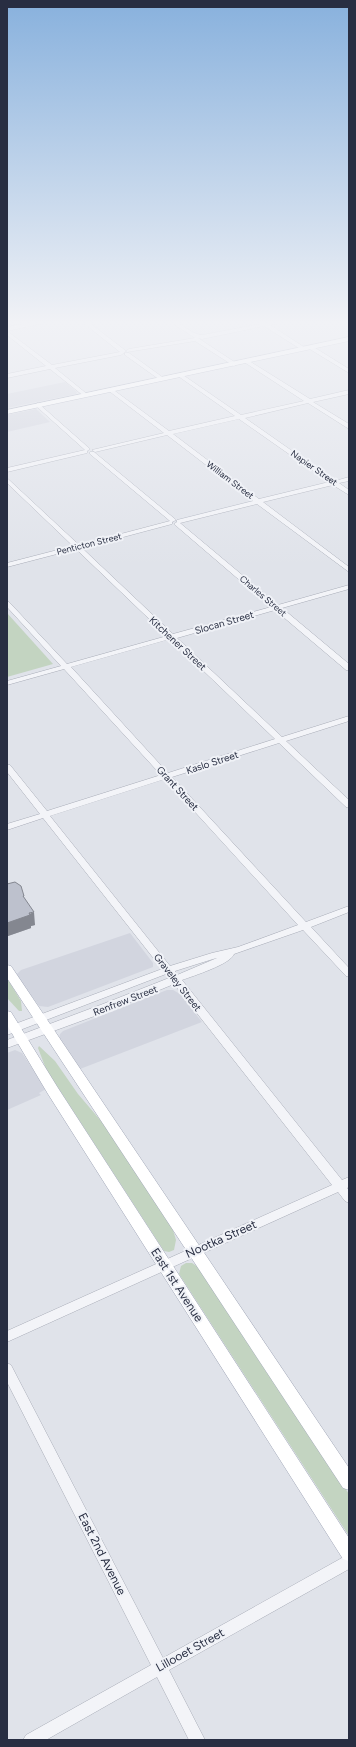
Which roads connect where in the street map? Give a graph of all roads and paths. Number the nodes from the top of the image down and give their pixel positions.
1 (309, 402) edge
2 (53, 403) edge
3 (128, 403) edge
4 (219, 403) edge
5 (307, 403) edge
6 (38, 406) junction
7 (7, 412) edge
8 (240, 417) junction
9 (349, 427) edge
10 (169, 433) junction
11 (90, 451) junction
12 (7, 470) edge
13 (349, 479) edge
14 (7, 480) edge
15 (334, 483) junction
16 (349, 493) edge
17 (258, 502) junction
18 (175, 522) junction
19 (76, 547) junction
20 (7, 565) edge
21 (349, 570) edge
22 (349, 586) edge
23 (7, 603) edge
24 (276, 607) junction
25 (171, 636) junction
26 (65, 666) junction
27 (349, 668) edge
28 (7, 683) edge
29 (349, 718) edge
30 (280, 740) junction
31 (7, 767) edge
32 (167, 776) junction
33 (349, 805) edge
34 (46, 815) junction
35 (7, 827) edge
36 (349, 909) edge
37 (304, 926) junction
38 (240, 950) junction
39 (7, 969) edge
40 (168, 970) junction
41 (349, 974) edge
42 (176, 980) junction
43 (7, 1015) edge
44 (43, 1025) junction
45 (15, 1033) edge
46 (7, 1044) edge
47 (344, 1184) edge
48 (349, 1198) edge
49 (195, 1251) junction
50 (164, 1265) junction
51 (7, 1337) edge
52 (7, 1369) edge
53 (349, 1482) edge
54 (349, 1553) edge
55 (349, 1561) edge
56 (160, 1667) junction
57 (31, 1740) edge
58 (197, 1740) edge

1 - 9 street
2 - 6 main road
3 - 10 street, William Street
4 - 8 street, Napier Street
5 - 8 street
6 - 7 main road
6 - 11 street, Charles Street
8 - 10 street
8 - 15 street, Napier Street
10 - 11 street
10 - 17 street, William Street
11 - 12 street
11 - 18 street, Charles Street
13 - 15 street, Penticton Street
14 - 19 street, Kitchener Street
15 - 16 street, Napier Street
15 - 17 street, Penticton Street
17 - 18 street, Penticton Street
17 - 21 street, William Street
18 - 19 street, Penticton Street
18 - 24 street, Charles Street
19 - 20 street, Penticton Street
19 - 25 street, Kitchener Street
22 - 24 street, Slocan Street
23 - 26 street, Grant Street
24 - 25 street, Slocan Street
24 - 27 street, Charles Street
25 - 26 street, Slocan Street
25 - 30 street, Kitchener Street
26 - 28 street, Slocan Street
26 - 32 street, Grant Street
29 - 30 street, Kaslo Street
30 - 32 street, Kaslo Street
30 - 33 street, Kitchener Street
31 - 34 street, Graveley Street
32 - 34 street, Kaslo Street
32 - 37 street, Grant Street
34 - 35 street, Kaslo Street
34 - 40 street, Graveley Street
36 - 37 street, Renfrew Street
37 - 38 street, Renfrew Street
37 - 41 street, Grant Street
38 - 40 street, Renfrew Street
38 - 42 street, Renfrew Street
39 - 44 main road
40 - 42 street, Graveley Street
40 - 44 street, Renfrew Street
42 - 44 street, Renfrew Street
42 - 47 street, Graveley Street
43 - 45 main road, East 1st Avenue
44 - 45 street, Renfrew Street
44 - 49 main road
45 - 46 street, Renfrew Street
45 - 50 main road, East 1st Avenue
47 - 48 street, Graveley Street
47 - 49 street, Nootka Street
49 - 50 street, Nootka Street
49 - 53 main road
50 - 51 street, Nootka Street
50 - 54 main road, East 1st Avenue
52 - 56 street, East 2nd Avenue
55 - 56 street, Lillooet Street
56 - 57 street, Lillooet Street
56 - 58 street, East 2nd Avenue

